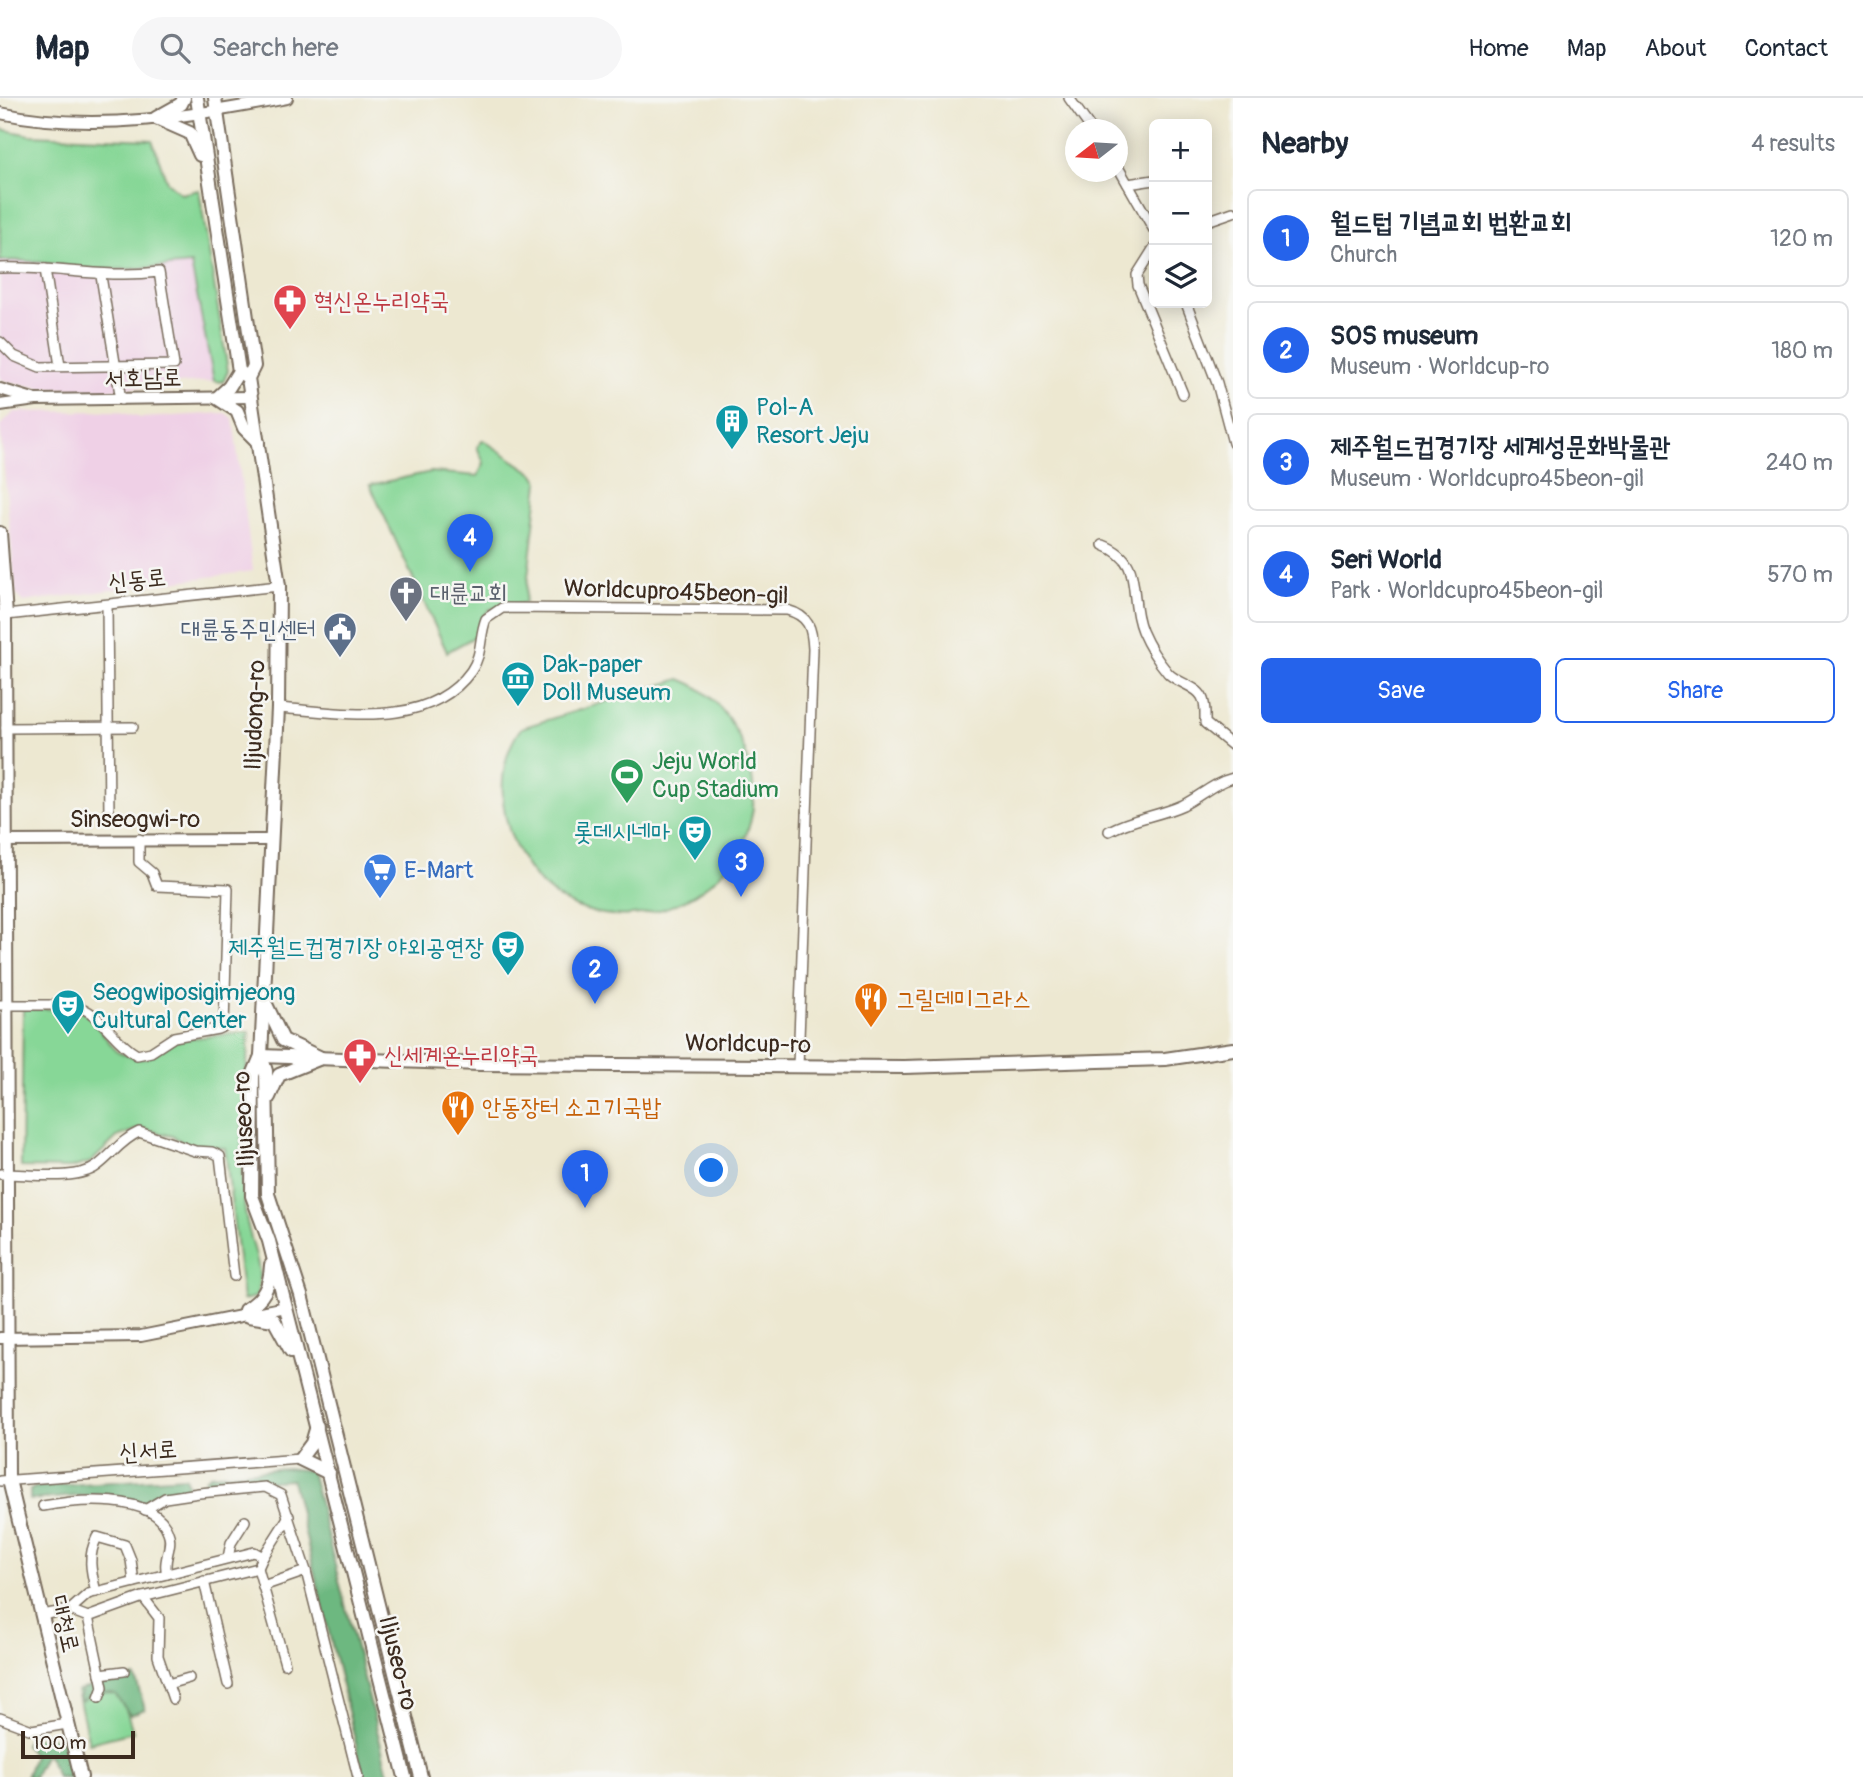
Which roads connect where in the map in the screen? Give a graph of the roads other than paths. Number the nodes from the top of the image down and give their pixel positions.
1 (184, 98) edge
2 (197, 98) edge
3 (215, 98) edge
4 (287, 98) edge
5 (1069, 98) edge
6 (217, 112) junction
7 (0, 113) edge
8 (200, 116) junction
9 (156, 118) junction
10 (1084, 119) edge
11 (210, 181) junction
12 (1149, 181) edge
13 (1128, 184) joint
14 (1233, 212) edge
15 (1212, 219) edge
16 (1149, 221) edge
17 (1149, 256) edge
18 (0, 268) edge
19 (45, 269) junction
20 (101, 276) junction
21 (1188, 308) edge
22 (0, 342) edge
23 (60, 366) junction
24 (116, 368) junction
25 (244, 375) junction
26 (0, 389) edge
27 (1183, 394) dead end
28 (251, 397) junction
29 (217, 398) junction
30 (36, 400) junction
31 (121, 400) junction
32 (0, 405) edge
33 (258, 442) junction
34 (1233, 443) edge
35 (0, 533) edge
36 (1103, 545) dead end
37 (279, 586) junction
38 (107, 605) junction
39 (3, 615) edge
40 (278, 708) junction
41 (108, 727) junction
42 (133, 727) dead end
43 (6, 728) junction
44 (1233, 746) edge
45 (3, 753) edge
46 (1233, 778) edge
47 (109, 816) dead end
48 (1109, 831) dead end
49 (139, 839) junction
50 (270, 840) junction
51 (4, 841) edge
52 (263, 998) junction
53 (3, 1005) edge
54 (1233, 1049) edge
55 (261, 1056) junction
56 (321, 1058) junction
57 (798, 1066) junction
58 (3, 1089) edge
59 (266, 1103) junction
60 (4, 1174) edge
61 (269, 1241) junction
62 (234, 1276) dead end
63 (301, 1299) junction
64 (285, 1303) junction
65 (246, 1313) junction
66 (3, 1338) edge
67 (304, 1375) junction
68 (317, 1426) junction
69 (300, 1459) junction
70 (329, 1473) junction
71 (4, 1481) edge
72 (43, 1506) dead end
73 (145, 1510) junction
74 (289, 1516) junction
75 (245, 1521) dead end
76 (263, 1557) junction
77 (228, 1558) junction
78 (258, 1568) junction
79 (306, 1571) junction
80 (167, 1574) junction
81 (204, 1581) junction
82 (134, 1582) junction
83 (263, 1586) junction
84 (96, 1592) junction
85 (143, 1597) junction
86 (70, 1610) junction
87 (41, 1615) junction
88 (88, 1617) junction
89 (285, 1664) dead end
90 (124, 1671) dead end
91 (100, 1674) junction
92 (189, 1678) dead end
93 (168, 1684) junction
94 (228, 1684) dead end
95 (99, 1698) dead end
96 (173, 1699) dead end
97 (0, 1718) edge
98 (67, 1724) junction
99 (81, 1777) edge
100 (359, 1777) edge
101 (405, 1777) edge
102 (421, 1777) edge

1 - 9 main road
2 - 8 main road, Iljudong-ro
3 - 6 main road, Iljudong-ro
4 - 6 street
5 - 10 street
6 - 8 street
6 - 25 main road, Iljudong-ro
7 - 9 street
8 - 9 street
8 - 11 main road, Iljudong-ro
9 - 11 main road
11 - 25 main road, Iljudong-ro
12 - 13 street
13 - 16 street
14 - 15 street
17 - 27 street
18 - 19 street
19 - 20 street
19 - 23 street
20 - 24 street
20 - 24 street
21 - 34 street
22 - 23 street
23 - 24 street
24 - 31 street
25 - 28 main road, Iljudong-ro
25 - 29 main road
26 - 30 street
28 - 29 street, 서호남로
28 - 33 main road, Iljudong-ro
29 - 31 street, 서호남로
29 - 33 main road
30 - 31 street, 서호남로
30 - 32 street
33 - 37 main road, Iljudong-ro
35 - 39 main road
36 - 44 street
37 - 38 street, 신동로
37 - 40 main road, Iljudong-ro
38 - 39 street, 신동로
38 - 41 street
39 - 43 street
40 - 50 main road, Iljudong-ro
40 - 57 street, Worldcupro45beon-gil
41 - 42 street
41 - 43 street
41 - 47 street
43 - 45 street
45 - 51 street
46 - 48 street
49 - 50 street, Sinseogwi-ro
49 - 51 street, Sinseogwi-ro
49 - 53 street
50 - 52 main road, Iljudong-ro
51 - 53 street
52 - 55 main road, Iljudong-ro
52 - 56 main road
53 - 58 street
54 - 57 main road, Worldcup-ro
55 - 56 main road, Worldcup-ro
55 - 59 main road, Iljuseo-ro
55 - 61 main road, Iljuseo-ro
56 - 57 main road, Worldcup-ro
56 - 59 main road
58 - 60 street
59 - 63 main road, Iljuseo-ro
60 - 62 street
60 - 66 street
61 - 64 main road, Iljuseo-ro
61 - 65 main road
63 - 64 main road
63 - 102 main road, Iljuseo-ro
64 - 65 street
64 - 67 main road, Iljuseo-ro
65 - 66 street
65 - 67 main road
66 - 71 street
67 - 68 main road, Iljuseo-ro
68 - 69 main road
68 - 70 main road, Iljuseo-ro
69 - 70 main road
69 - 71 street, 신서로
70 - 101 main road, Iljuseo-ro
71 - 87 main road, 대청로
72 - 73 street
73 - 74 street
73 - 80 street
74 - 76 street
74 - 79 street
75 - 77 street
76 - 77 street
76 - 78 street
77 - 80 street
78 - 81 street
78 - 83 street
79 - 83 street
79 - 100 street
80 - 82 street
81 - 85 street
81 - 94 street
82 - 84 street
82 - 84 street
83 - 89 street
84 - 86 street
85 - 88 street
85 - 93 street
86 - 87 street
86 - 88 street
87 - 98 main road, 대청로
88 - 91 street
90 - 91 street
91 - 95 street
92 - 93 street
93 - 96 street
97 - 98 street
98 - 99 main road, 대청로

